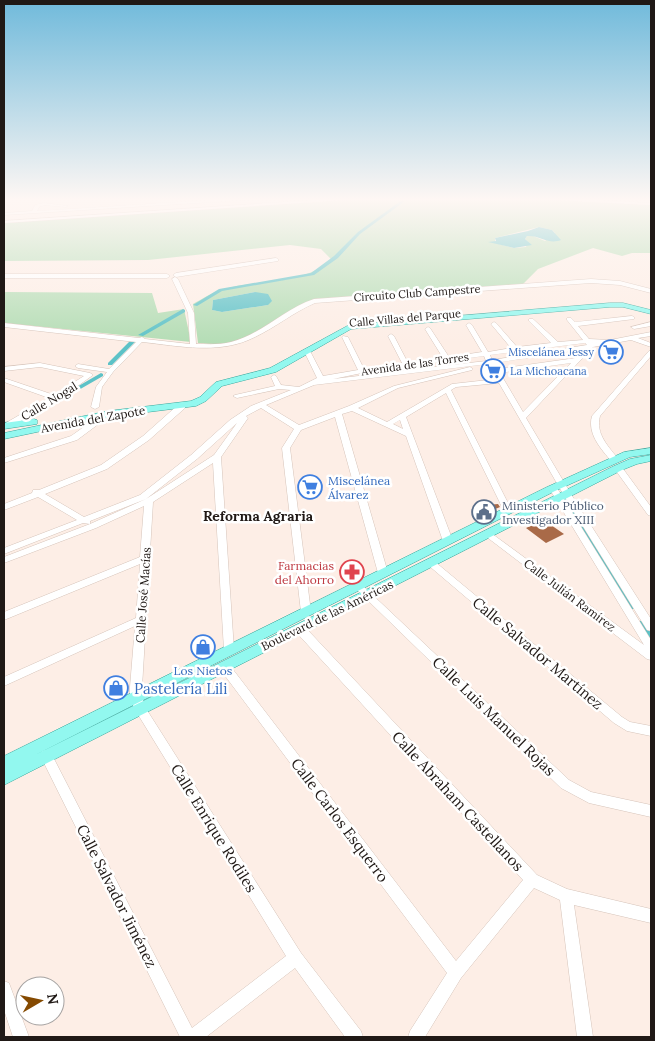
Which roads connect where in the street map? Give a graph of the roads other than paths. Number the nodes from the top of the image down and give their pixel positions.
1 (276, 260) dead end
2 (4, 276) edge
3 (175, 277) junction
4 (651, 291) edge
5 (651, 311) edge
6 (569, 318) dead end
7 (632, 318) dead end
8 (531, 320) dead end
9 (494, 324) dead end
10 (574, 324) junction
11 (651, 324) edge
12 (4, 325) edge
13 (469, 325) dead end
14 (428, 329) dead end
15 (651, 334) edge
16 (643, 335) junction
17 (391, 336) dead end
18 (345, 337) dead end
19 (631, 338) junction
20 (142, 339) junction
21 (556, 344) junction
22 (589, 344) junction
23 (651, 345) edge
24 (193, 346) junction
25 (516, 350) junction
26 (307, 351) junction
27 (651, 352) edge
28 (486, 354) junction
29 (447, 359) junction
30 (577, 360) junction
31 (491, 363) junction
32 (4, 364) edge
33 (406, 365) junction
34 (4, 369) edge
35 (111, 371) junction
36 (362, 371) junction
37 (496, 371) junction
38 (274, 376) dead end
39 (4, 380) edge
40 (322, 381) junction
41 (502, 381) junction
42 (279, 387) junction
43 (301, 388) junction
44 (446, 389) junction
45 (237, 396) dead end
46 (55, 398) junction
47 (180, 404) junction
48 (261, 405) junction
49 (95, 407) dead end
50 (352, 408) junction
51 (108, 414) junction
52 (247, 414) junction
53 (338, 414) junction
54 (402, 415) junction
55 (522, 418) junction
56 (387, 425) junction
57 (5, 426) edge
58 (298, 428) junction
59 (408, 434) junction
60 (4, 436) edge
61 (651, 451) edge
62 (217, 457) junction
63 (651, 458) edge
64 (4, 460) edge
65 (616, 464) junction
66 (561, 491) junction
67 (36, 492) junction
68 (146, 499) junction
69 (4, 501) edge
70 (4, 507) edge
71 (508, 511) junction
72 (651, 512) edge
73 (89, 523) junction
74 (488, 534) junction
75 (448, 541) junction
76 (4, 551) edge
77 (146, 558) junction
78 (4, 560) edge
79 (431, 563) junction
80 (383, 573) junction
81 (358, 586) junction
82 (368, 596) junction
83 (646, 611) edge
84 (306, 612) junction
85 (4, 616) edge
86 (142, 619) junction
87 (651, 627) edge
88 (300, 629) junction
89 (651, 648) edge
90 (229, 650) junction
91 (651, 656) edge
92 (224, 666) junction
93 (4, 682) edge
94 (138, 702) junction
95 (651, 732) edge
96 (46, 755) junction
97 (4, 763) edge
98 (4, 778) edge
99 (651, 811) edge
100 (532, 880) junction
101 (566, 896) junction
102 (651, 916) edge
103 (296, 958) junction
104 (456, 973) junction
105 (4, 988) edge
106 (21, 1037) edge
107 (188, 1037) edge
108 (193, 1037) edge
109 (355, 1037) edge
110 (416, 1037) edge
111 (585, 1037) edge

1 - 3 street
2 - 3 street
3 - 24 street
4 - 24 street, Circuito Club Campestre
5 - 26 main road, Calle Villas del Parque
5 - 47 main road, Calle Villas del Parque
6 - 10 street
7 - 10 street
8 - 21 street
9 - 25 street
10 - 22 street
11 - 16 street
12 - 20 street, Circuito Club Campestre
13 - 28 street
14 - 29 street
15 - 16 street, Avenida de las Torres
16 - 19 street, Avenida de las Torres
17 - 33 street
18 - 36 street
19 - 22 street, Avenida de las Torres
19 - 23 street
20 - 24 street, Circuito Club Campestre
20 - 35 street, Calle Nogal
21 - 22 street, Avenida de las Torres
21 - 25 street, Avenida de las Torres
22 - 30 street
22 - 31 street, Avenida de las Torres
25 - 28 street, Avenida de las Torres
26 - 40 street
26 - 47 main road, Calle Villas del Parque
27 - 65 street
28 - 29 street, Avenida de las Torres
28 - 31 street
29 - 33 street, Avenida de las Torres
30 - 37 street
30 - 55 street
31 - 37 street
31 - 40 street, Avenida de las Torres
31 - 50 street
32 - 35 street
33 - 36 street, Avenida de las Torres
34 - 46 street, Calle Nogal
35 - 49 street, Calle Nogal
36 - 40 street, Avenida de las Torres
37 - 41 street
38 - 42 street
39 - 46 street
40 - 43 street, Avenida de las Torres
41 - 44 street
41 - 55 street
42 - 43 street, Avenida de las Torres
42 - 45 street, Avenida de las Torres
43 - 48 street, Avenida de las Torres
44 - 54 street
44 - 71 street
46 - 57 street, Calle Nogal
47 - 51 main road, Avenida del Zapote
47 - 57 main road, Avenida del Zapote
47 - 67 street
48 - 52 street, Avenida de las Torres
48 - 58 street
50 - 53 street
50 - 56 street
51 - 60 main road, Avenida del Zapote
51 - 64 street
52 - 62 street
52 - 68 street, Avenida de las Torres
53 - 58 street
53 - 80 street
54 - 56 street
54 - 59 street
55 - 66 street
56 - 59 street
58 - 84 street
59 - 75 street
61 - 65 main road, Boulevard de las Américas
62 - 68 street
62 - 90 street
63 - 65 main road, Boulevard de las Américas
65 - 66 main road, Boulevard de las Américas
65 - 72 street
66 - 71 main road, Boulevard de las Américas
66 - 74 main road, Boulevard de las Américas
66 - 83 street
66 - 89 street
67 - 69 street
67 - 70 street
67 - 73 street
68 - 73 street
68 - 77 street, Calle José Macías
71 - 75 main road, Boulevard de las Américas
73 - 76 street
73 - 78 street
74 - 79 main road, Boulevard de las Américas
74 - 91 street, Calle Julián Ramírez
75 - 80 main road, Boulevard de las Américas
77 - 85 street
77 - 86 street, Calle José Macías
79 - 82 main road, Boulevard de las Américas
79 - 95 street, Calle Salvador Martínez
80 - 81 main road, Boulevard de las Américas
81 - 82 street, Calle Luis Manuel Rojas
81 - 84 main road, Boulevard de las Américas
82 - 88 main road, Boulevard de las Américas
82 - 99 street, Calle Luis Manuel Rojas
83 - 87 street
84 - 90 main road, Boulevard de las Américas
86 - 93 street
86 - 94 street, Calle José Macías
88 - 92 main road, Boulevard de las Américas
88 - 100 street, Calle Abraham Castellanos
90 - 94 main road, Boulevard de las Américas
92 - 94 main road, Boulevard de las Américas
92 - 104 street, Calle Carlos Esquerro
94 - 96 main road, Boulevard de las Américas
94 - 97 main road, Boulevard de las Américas
94 - 103 street, Calle Enrique Rodiles
96 - 98 main road, Boulevard de las Américas
96 - 107 street, Calle Salvador Jiménez
100 - 101 street, Calle Abraham Castellanos
100 - 104 street
101 - 102 street, Calle Abraham Castellanos
101 - 111 street
103 - 108 street
103 - 109 street, Calle Enrique Rodiles
104 - 110 street
105 - 106 street

